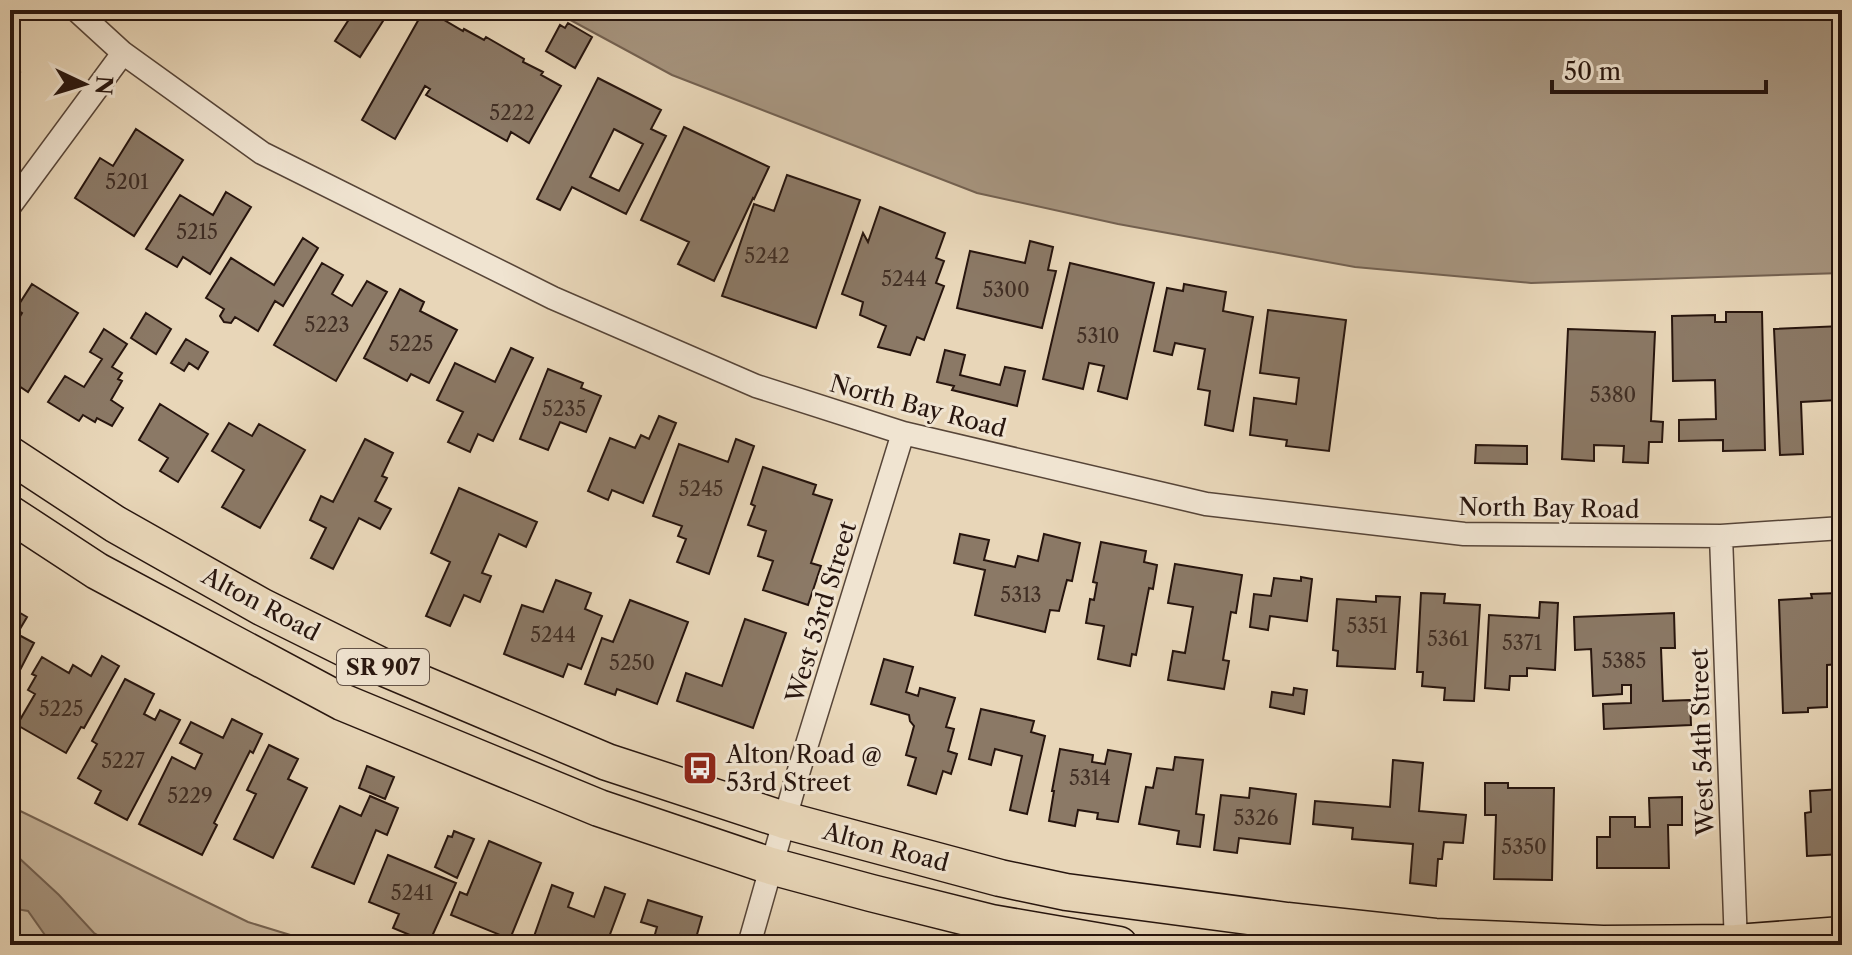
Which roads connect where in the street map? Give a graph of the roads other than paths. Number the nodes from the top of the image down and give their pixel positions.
1 (76, 10) edge
2 (123, 53) junction
3 (10, 206) edge
4 (903, 433) junction
5 (10, 455) edge
6 (10, 514) edge
7 (1842, 528) edge
8 (1721, 536) junction
9 (784, 820) junction
10 (771, 866) junction
11 (1842, 935) edge
12 (1736, 944) edge
13 (749, 945) edge
14 (1119, 945) edge

1 - 2 street, North Bay Road
2 - 3 street
2 - 4 street, North Bay Road
4 - 8 street, North Bay Road
4 - 9 street, West 53rd Street
5 - 9 main road, Alton Road / SR 907
6 - 10 main road, Alton Road / SR 907
7 - 8 street, North Bay Road
8 - 12 street, West 54th Street
9 - 10 street, West 53rd Street
9 - 12 main road, Alton Road / SR 907
10 - 13 street, West 53rd Street
10 - 14 main road, Alton Road / SR 907
11 - 12 main road, Alton Road / SR 907

